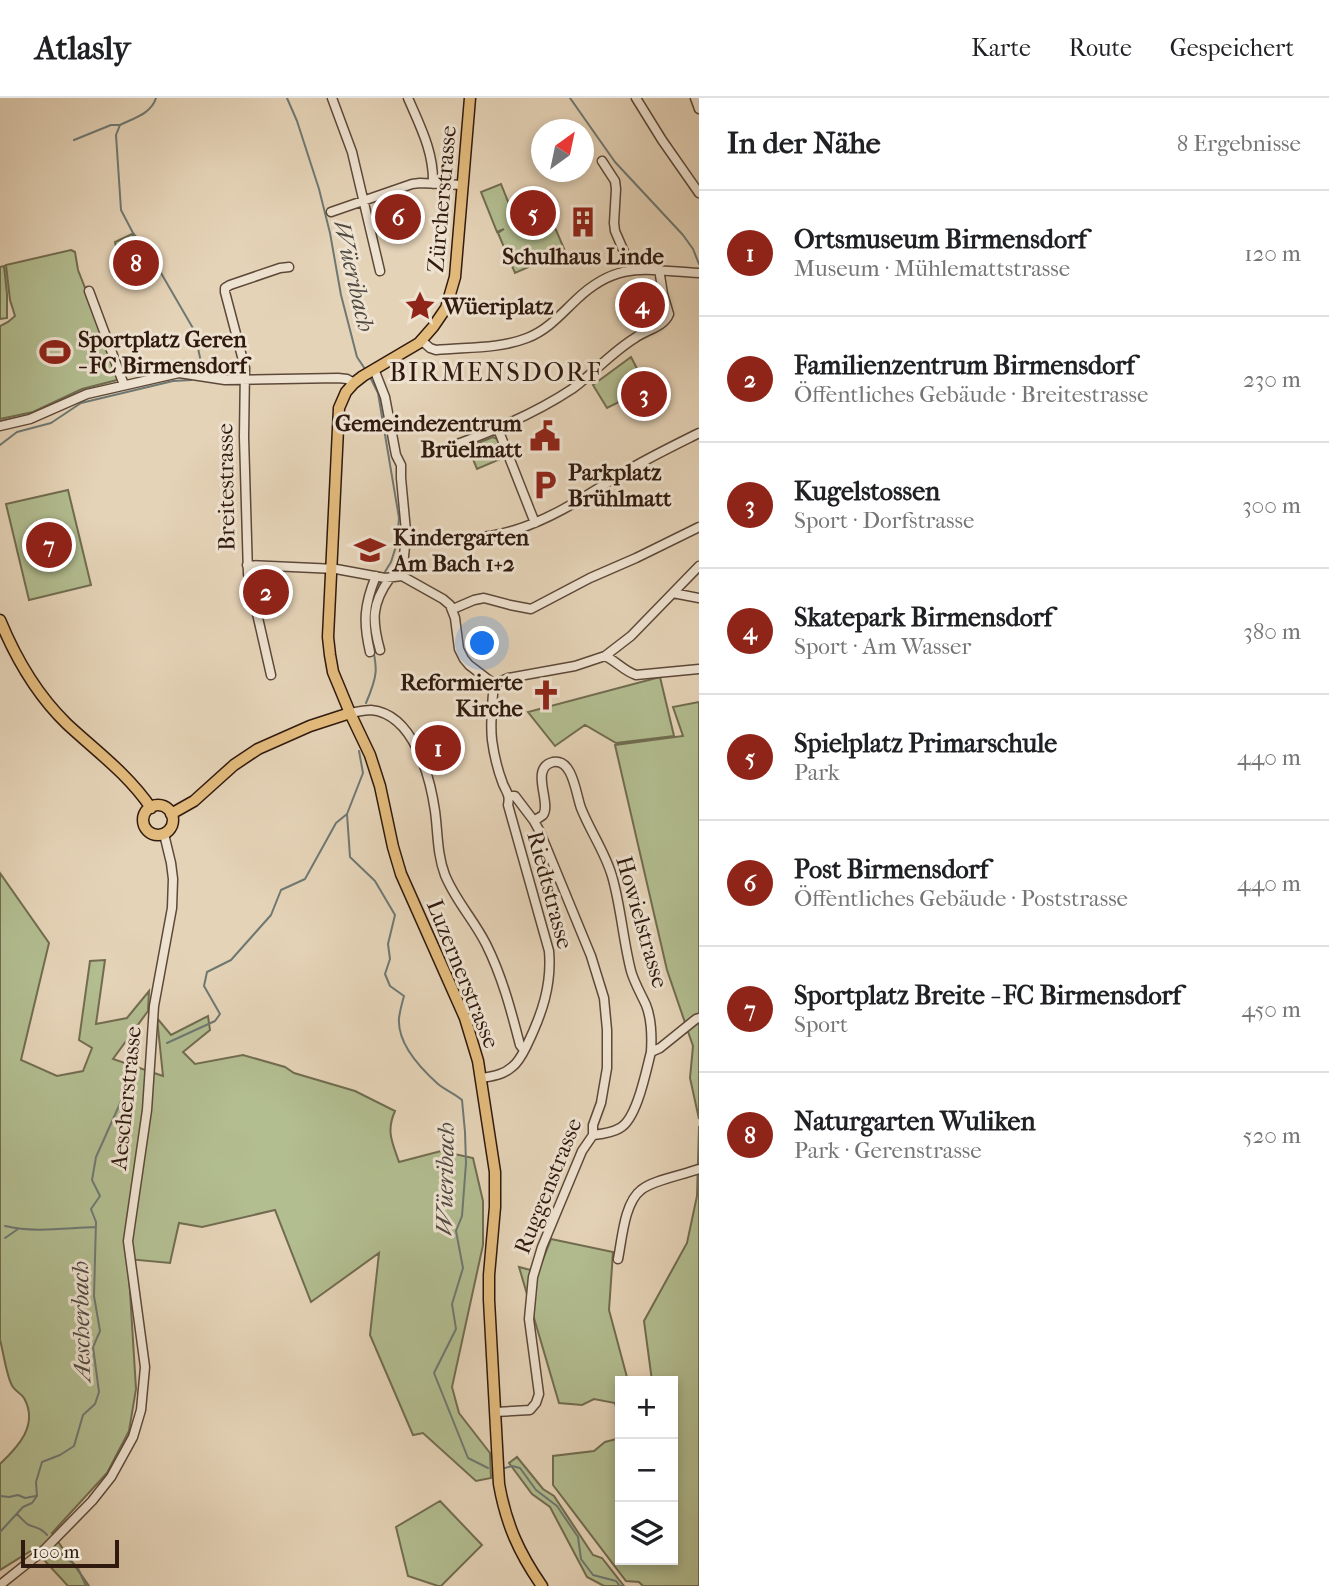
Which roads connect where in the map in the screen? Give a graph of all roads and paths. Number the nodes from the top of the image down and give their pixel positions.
1 (332, 98) edge
2 (408, 98) edge
3 (470, 98) edge
4 (636, 98) edge
5 (695, 98) edge
6 (699, 109) edge
7 (602, 162) dead end
8 (433, 184) junction
9 (463, 185) junction
10 (699, 193) edge
11 (363, 202) junction
12 (331, 212) dead end
13 (289, 267) dead end
14 (659, 269) junction
15 (632, 270) junction
16 (380, 271) dead end
17 (695, 272) edge
18 (89, 290) dead end
19 (421, 340) junction
20 (369, 372) junction
21 (244, 380) junction
22 (354, 383) junction
23 (124, 385) junction
24 (0, 426) edge
25 (498, 429) junction
26 (699, 433) edge
27 (455, 445) dead end
28 (536, 523) junction
29 (699, 527) edge
30 (409, 541) junction
31 (247, 565) junction
32 (699, 566) edge
33 (330, 568) junction
34 (402, 576) junction
35 (383, 577) junction
36 (673, 593) junction
37 (699, 598) edge
38 (453, 609) junction
39 (0, 620) edge
40 (380, 650) dead end
41 (370, 652) dead end
42 (605, 656) junction
43 (699, 668) edge
44 (271, 675) dead end
45 (494, 684) junction
46 (350, 713) junction
47 (510, 796) junction
48 (151, 808) junction
49 (171, 814) junction
50 (534, 821) junction
51 (164, 834) junction
52 (699, 1018) edge
53 (524, 1050) junction
54 (651, 1052) junction
55 (482, 1078) junction
56 (593, 1135) junction
57 (699, 1169) edge
58 (618, 1259) dead end
59 (495, 1412) junction
60 (0, 1585) edge
61 (542, 1586) edge

1 - 11 street
2 - 8 street
3 - 9 main road, Zürcherstrasse
4 - 10 street
5 - 6 street
7 - 15 street
8 - 9 street
8 - 11 street
9 - 19 main road, Zürcherstrasse
11 - 12 street
11 - 16 street
13 - 21 street, Breitestrasse
14 - 15 street
14 - 17 street
14 - 25 street
15 - 19 street
18 - 23 street
19 - 20 main road, Zürcherstrasse
20 - 22 main road, Zürcherstrasse
20 - 30 street
21 - 22 street
21 - 23 street
21 - 31 street, Breitestrasse
22 - 33 main road, Luzernerstrasse
23 - 24 street
25 - 27 street
25 - 28 street
26 - 28 street
28 - 30 street
29 - 38 street
30 - 34 street
31 - 33 street
31 - 44 street, Breitestrasse
32 - 36 street
33 - 35 street
33 - 46 main road, Luzernerstrasse
34 - 35 street
34 - 38 street
35 - 40 street
35 - 41 street
36 - 37 street
36 - 42 street
38 - 45 street
39 - 48 main road
42 - 43 street
42 - 45 street
45 - 47 street, Riedtstrasse
46 - 49 main road
46 - 53 street
46 - 55 main road, Luzernerstrasse
47 - 50 street, Ruggenstrasse
47 - 53 street, Riedtstrasse
48 - 49 main road
48 - 51 main road
49 - 51 main road
50 - 54 street, Howielstrasse
50 - 56 street, Ruggenstrasse
51 - 60 street, Aescherstrasse
52 - 54 street
53 - 55 street, Riedtstrasse
54 - 56 street
55 - 59 main road, Luzernerstrasse
56 - 59 street, Ruggenstrasse
57 - 58 street
59 - 61 main road, Luzernerstrasse

